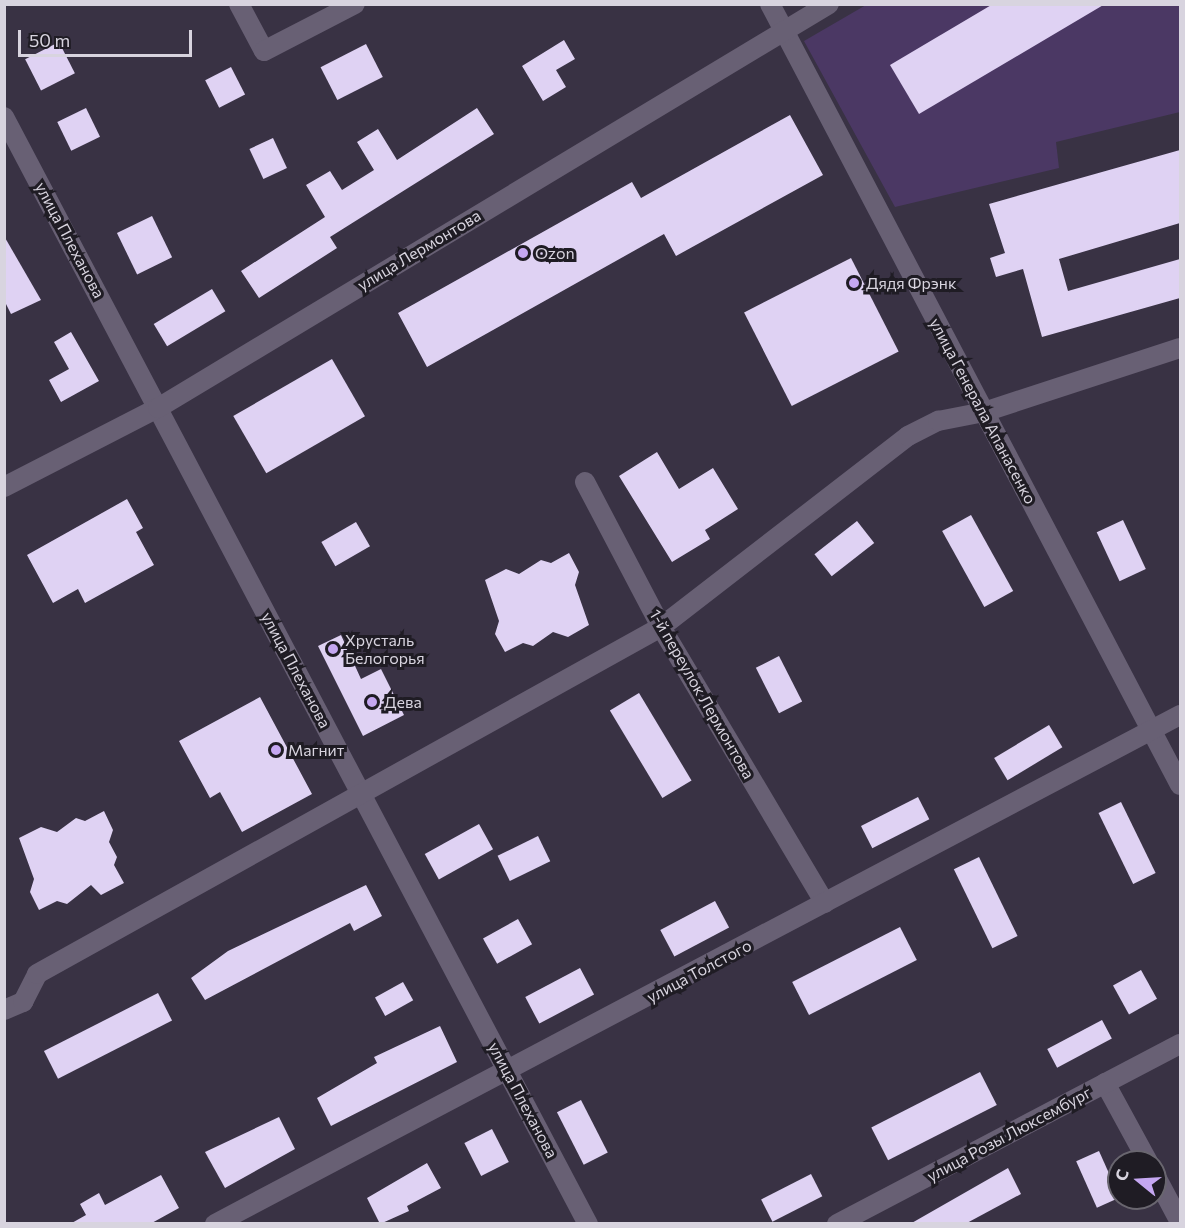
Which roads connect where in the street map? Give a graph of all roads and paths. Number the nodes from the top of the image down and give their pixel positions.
1 (239, 4) edge
2 (355, 4) edge
3 (770, 4) edge
4 (829, 4) edge
5 (784, 31) junction
6 (4, 117) edge
7 (1180, 348) edge
8 (158, 408) junction
9 (984, 412) junction
10 (585, 482) dead end
11 (4, 487) edge
12 (661, 627) junction
13 (1180, 715) edge
14 (1152, 730) junction
15 (1180, 785) edge
16 (360, 792) junction
17 (825, 903) junction
18 (4, 1010) edge
19 (1180, 1044) edge
20 (508, 1072) junction
21 (1105, 1083) junction
22 (1141, 1150) edge
23 (1167, 1198) edge
24 (1180, 1222) edge
25 (215, 1224) edge
26 (588, 1224) edge
27 (837, 1224) edge

1 - 2 street
3 - 5 street, улица Генерала Апанасенко
4 - 5 street, улица Лермонтова
5 - 8 street, улица Лермонтова
5 - 9 street, улица Генерала Апанасенко
6 - 8 street, улица Плеханова
7 - 9 street
8 - 11 street, улица Лермонтова
8 - 16 street, улица Плеханова
9 - 12 street
9 - 14 street, улица Генерала Апанасенко
10 - 12 street, 1-й переулок Лермонтова
12 - 16 street
12 - 17 street, 1-й переулок Лермонтова
13 - 14 street, улица Толстого
14 - 15 street, улица Генерала Апанасенко
14 - 17 street, улица Толстого
16 - 18 street
16 - 20 street, улица Плеханова
17 - 20 street, улица Толстого
19 - 21 street, улица Розы Люксембург
20 - 25 street, улица Толстого
20 - 26 street, улица Плеханова
21 - 22 street
21 - 27 street, улица Розы Люксембург
23 - 24 street

